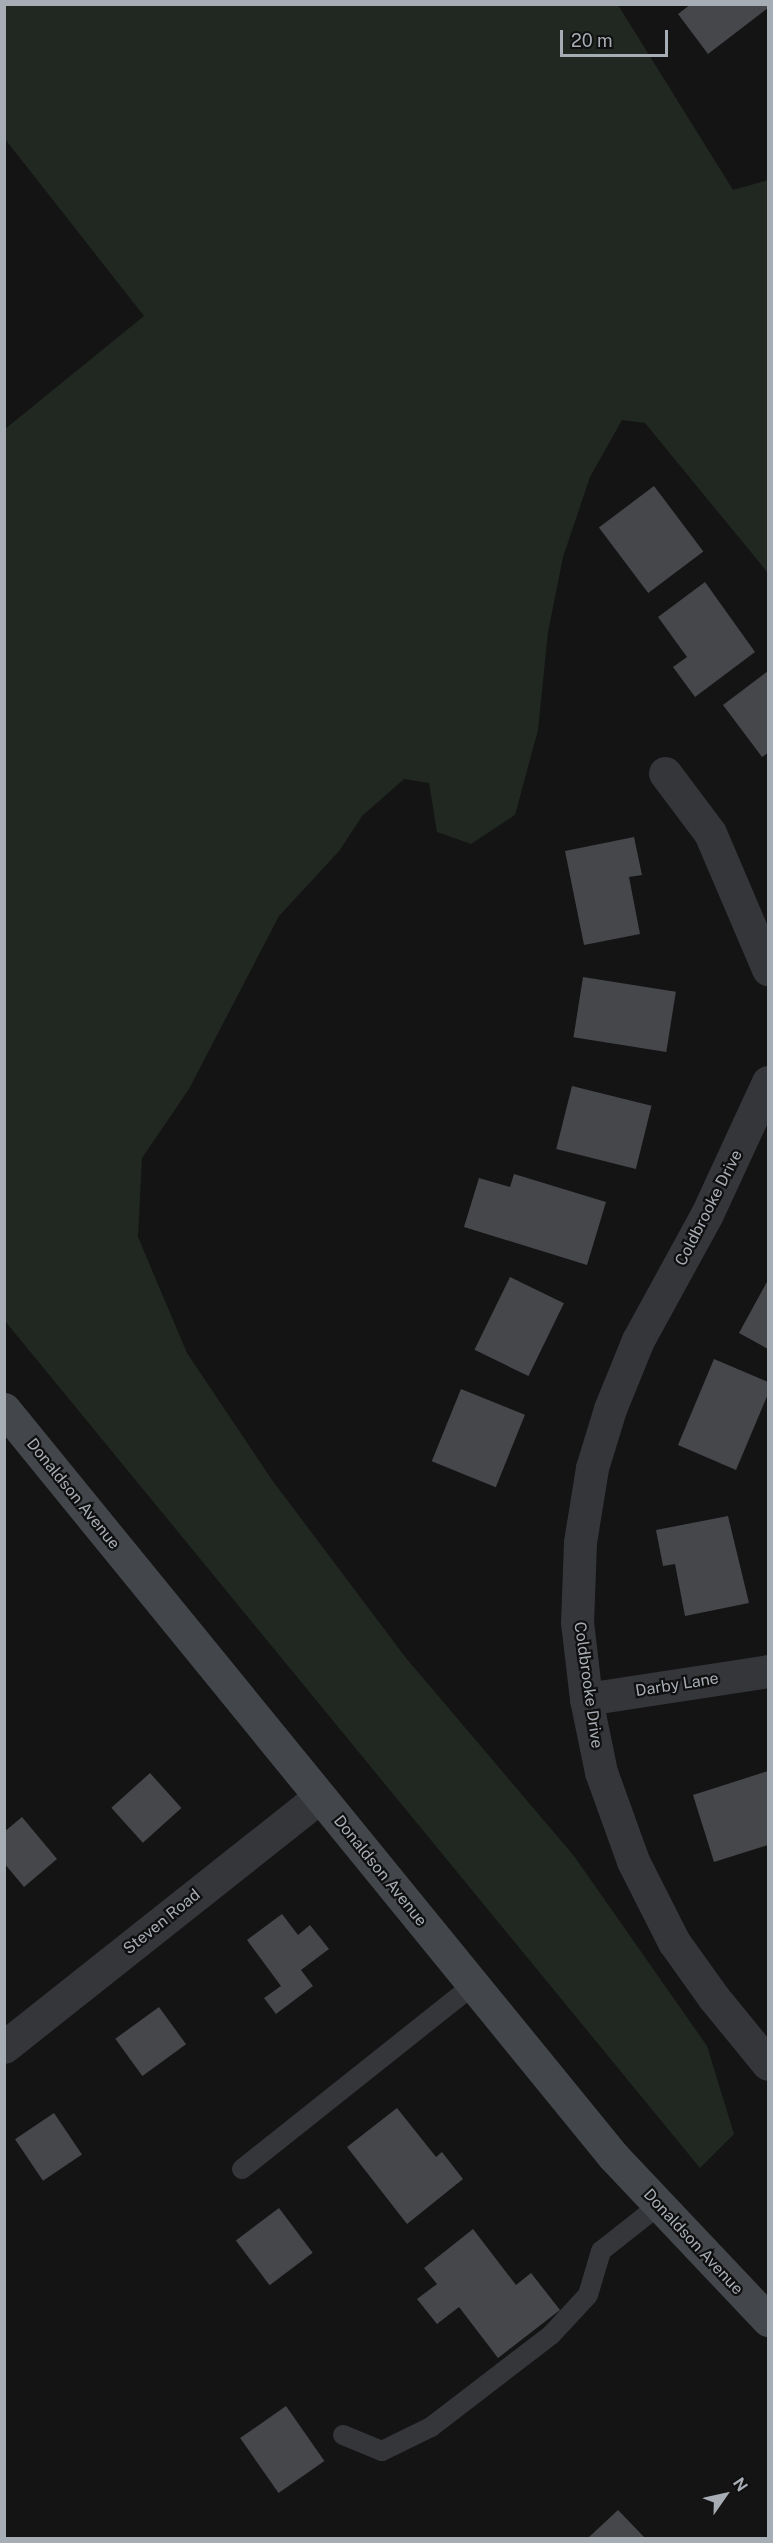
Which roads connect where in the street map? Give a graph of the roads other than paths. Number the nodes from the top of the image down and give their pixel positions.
1 (665, 772) dead end
2 (768, 969) edge
3 (768, 1082) edge
4 (4, 1409) edge
5 (768, 1671) edge
6 (586, 1699) junction
7 (319, 1797) junction
8 (473, 1985) junction
9 (4, 2047) edge
10 (768, 2064) edge
11 (242, 2169) dead end
12 (658, 2205) junction
13 (768, 2320) edge
14 (343, 2435) dead end

1 - 2 street
3 - 6 street, Coldbrooke Drive
4 - 7 main road, Donaldson Avenue
5 - 6 street, Darby Lane
6 - 10 street, Coldbrooke Drive
7 - 8 main road, Donaldson Avenue
7 - 9 street, Steven Road
8 - 11 lane
8 - 12 main road, Donaldson Avenue
12 - 13 main road, Donaldson Avenue
12 - 14 lane

